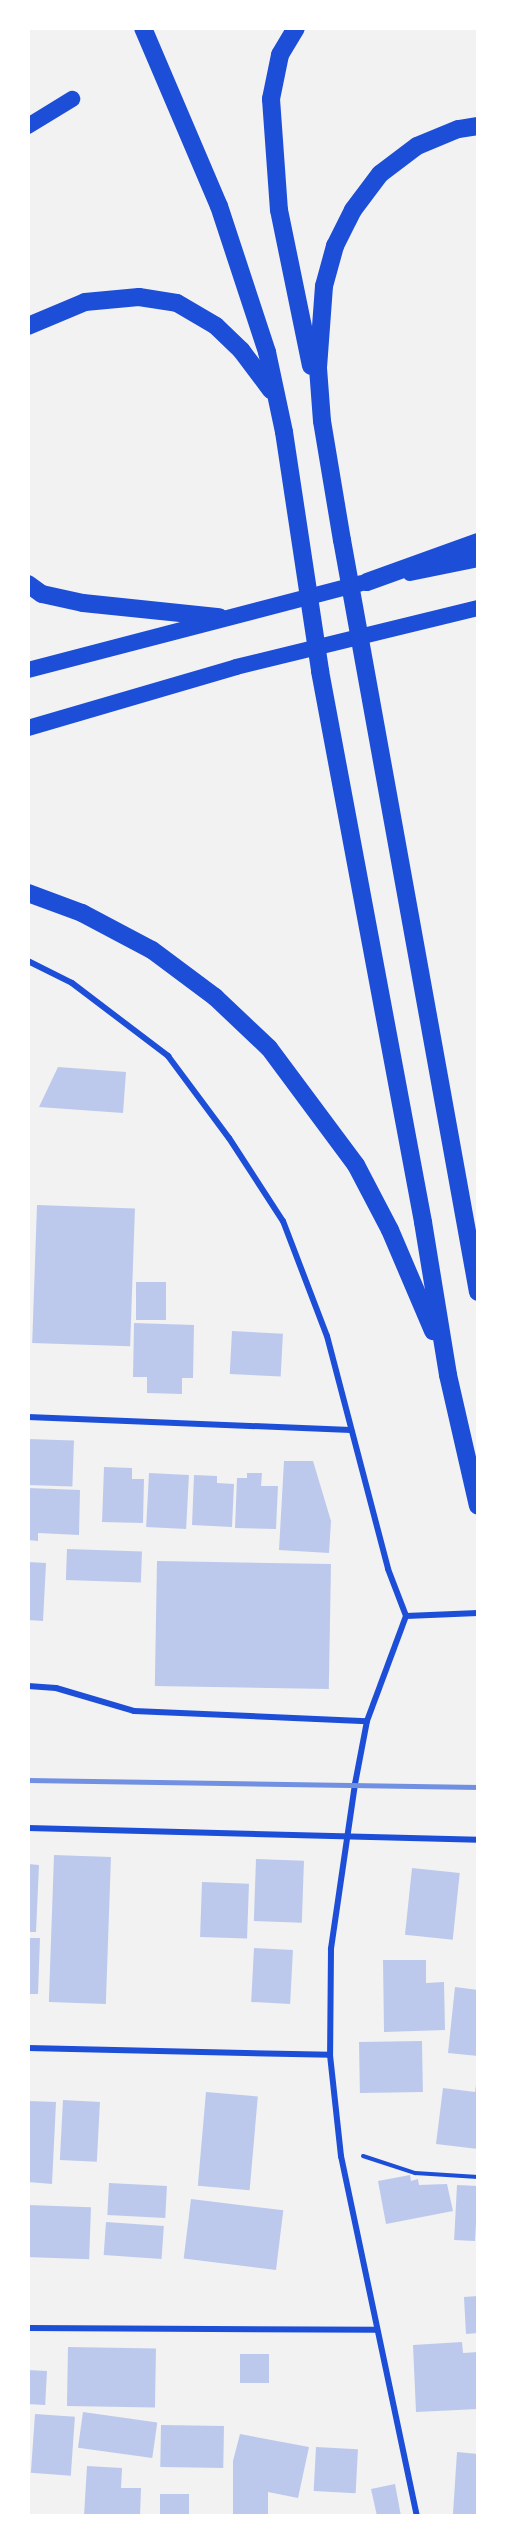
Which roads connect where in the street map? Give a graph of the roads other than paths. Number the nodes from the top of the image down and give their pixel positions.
1 (143, 28) edge
2 (296, 28) edge
3 (72, 99) dead end
4 (28, 126) edge
5 (477, 126) edge
6 (28, 326) edge
7 (322, 421) junction
8 (284, 432) junction
9 (477, 542) edge
10 (477, 559) edge
11 (367, 582) junction
12 (28, 584) edge
13 (477, 608) edge
14 (219, 617) junction
15 (28, 670) edge
16 (28, 728) edge
17 (28, 893) edge
18 (28, 961) edge
19 (477, 1292) edge
20 (448, 1375) junction
21 (28, 1417) edge
22 (351, 1430) junction
23 (477, 1506) edge
24 (477, 1613) edge
25 (406, 1616) junction
26 (28, 1686) edge
27 (367, 1722) junction
28 (28, 1828) edge
29 (346, 1836) junction
30 (477, 1840) edge
31 (28, 2048) edge
32 (330, 2055) junction
33 (28, 2328) edge
34 (377, 2330) junction
35 (417, 2516) edge

1 - 8 highway
2 - 7 highway
3 - 4 highway
5 - 7 highway
6 - 8 highway
7 - 19 highway
8 - 20 highway
9 - 11 highway
10 - 11 highway
11 - 14 highway
12 - 14 highway
13 - 16 highway
14 - 15 highway
17 - 20 highway
18 - 22 street
20 - 23 highway
21 - 22 street
22 - 25 street
24 - 25 street
25 - 27 street
26 - 27 street
27 - 29 street
28 - 29 street
29 - 30 street
29 - 32 street
31 - 32 street
32 - 34 street
33 - 34 street
34 - 35 street

